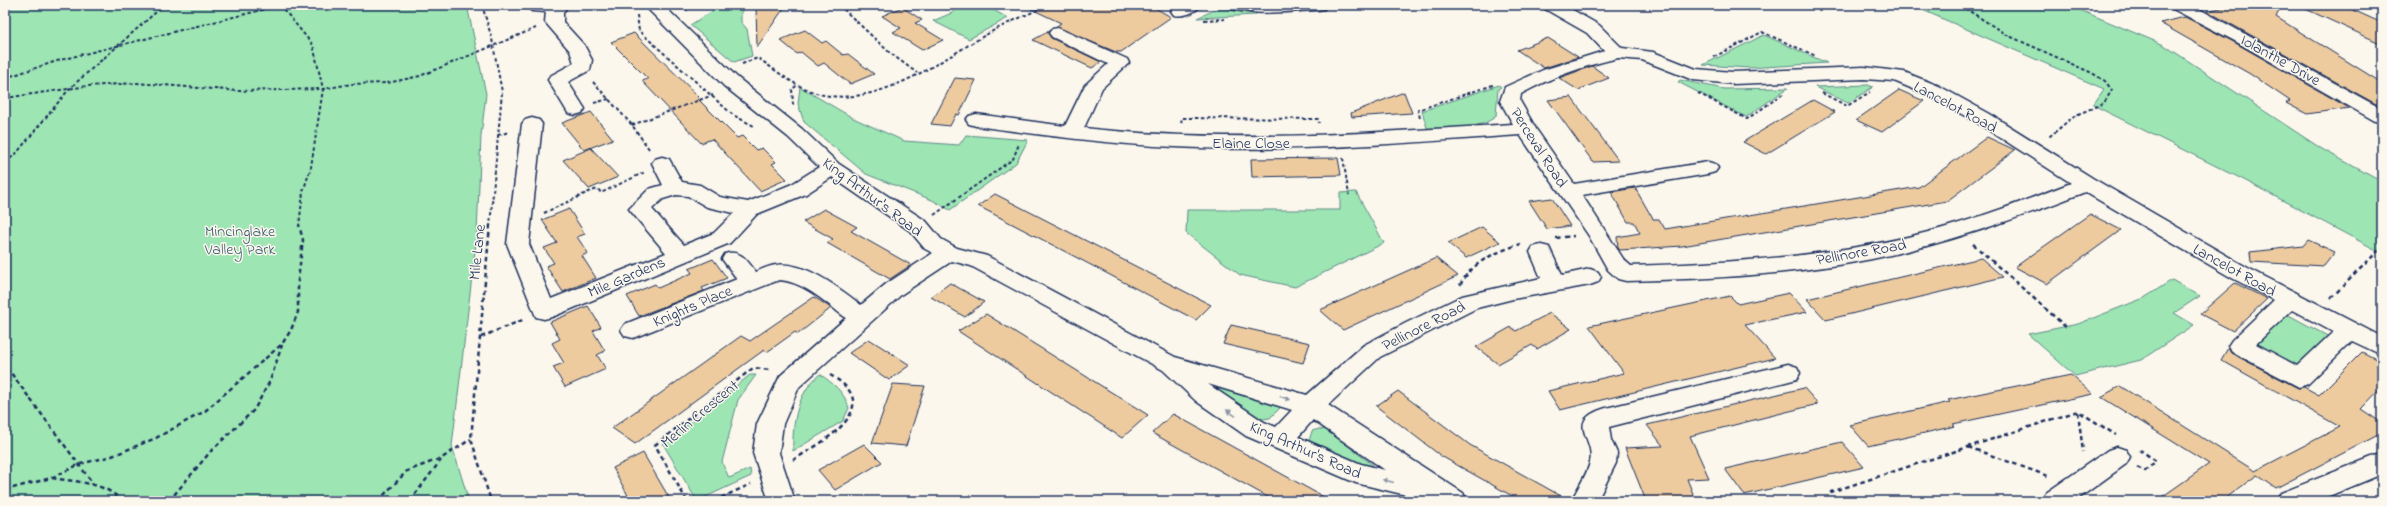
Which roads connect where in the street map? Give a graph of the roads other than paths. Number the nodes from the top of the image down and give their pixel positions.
1 (533, 5) edge
2 (653, 5) edge
3 (1237, 5) edge
4 (1318, 5) edge
5 (1551, 5) edge
6 (2179, 5) edge
7 (557, 11) edge
8 (1058, 32) dead end
9 (1618, 53) junction
10 (583, 66) junction
11 (596, 79) road end
12 (575, 109) dead end
13 (2382, 117) edge
14 (976, 120) dead end
15 (532, 124) dead end
16 (1526, 129) junction
17 (1072, 132) junction
18 (657, 158) road end
19 (832, 168) junction
20 (1708, 168) dead end
21 (2087, 184) junction
22 (675, 188) junction
23 (1569, 191) junction
24 (750, 209) junction
25 (1540, 245) road end
26 (949, 253) junction
27 (679, 254) junction
28 (733, 259) dead end
29 (1626, 274) joint
30 (1590, 277) dead end
31 (751, 281) junction
32 (1554, 282) junction
33 (2289, 299) junction
34 (862, 318) junction
35 (633, 330) dead end
36 (2349, 330) junction
37 (2382, 346) edge
38 (1167, 363) junction
39 (1788, 373) dead end
40 (1311, 406) junction
41 (1278, 440) junction
42 (2124, 447) road end
43 (2382, 463) edge
44 (1447, 497) edge
45 (782, 501) edge
46 (1584, 501) edge
47 (2055, 501) edge
48 (2290, 501) edge

1 - 7 street
2 - 19 street, King Arthur's Road
3 - 4 street
5 - 9 street
6 - 13 street, Iolanthe Drive
7 - 10 street
8 - 17 street
9 - 16 street, Perceval Road
9 - 21 street, Lancelot Road
10 - 11 street
10 - 12 street
14 - 17 street, Elaine Close
15 - 27 street, Mile Gardens
16 - 17 street, Elaine Close
16 - 23 street, Perceval Road
18 - 22 street
19 - 24 street
19 - 26 street, King Arthur's Road
20 - 23 street
21 - 29 street, Pellinore Road
21 - 33 street, Lancelot Road
22 - 24 street, Mile Gardens
22 - 27 street, Mile Gardens
23 - 29 street, Perceval Road
24 - 27 street
25 - 32 street
26 - 34 street
26 - 38 street, King Arthur's Road
28 - 31 street, Knights Place
30 - 32 street, Pellinore Road
31 - 34 street, Knights Place
31 - 35 street, Knights Place
32 - 40 street, Pellinore Road
33 - 36 street, Lancelot Road
33 - 36 street, Lancelot Road
34 - 45 street
36 - 37 street, Lancelot Road
38 -> 40 street, King Arthur's Road
41 -> 38 street, King Arthur's Road
39 - 46 street
40 - 41 street, Pellinore Road
40 - 44 street, King Arthur's Road
44 -> 41 street, King Arthur's Road
42 - 47 street
43 - 48 street

